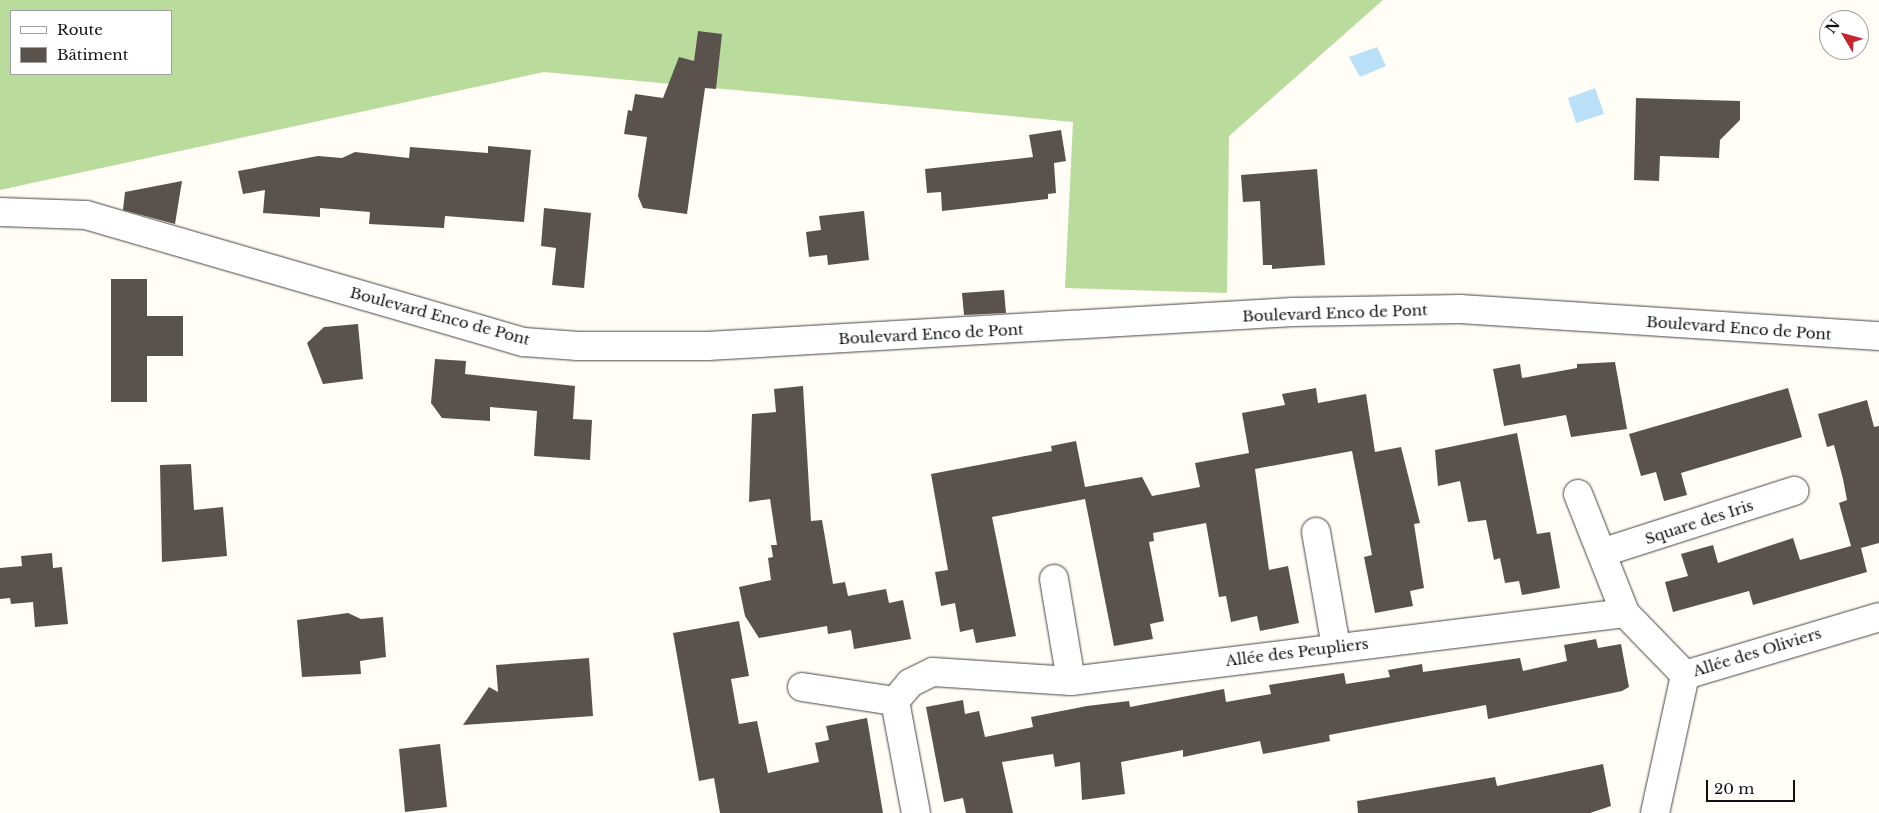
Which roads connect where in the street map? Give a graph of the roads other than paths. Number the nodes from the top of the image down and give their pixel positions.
1 (0, 212) edge
2 (1879, 336) edge
3 (1794, 491) dead end
4 (1578, 494) dead end
5 (1316, 532) dead end
6 (1604, 552) junction
7 (1054, 579) dead end
8 (1625, 613) junction
9 (1879, 617) edge
10 (1336, 647) junction
11 (1685, 675) junction
12 (1071, 681) junction
13 (802, 687) dead end
14 (894, 701) junction
15 (916, 813) edge
16 (1655, 813) edge

1 - 2 street, Boulevard Enco de Pont
3 - 6 street, Square des Iris
4 - 6 street
5 - 10 street
6 - 8 street
7 - 12 street
8 - 10 street, Allée des Peupliers
8 - 11 street
9 - 11 street, Allée des Oliviers
10 - 12 street, Allée des Peupliers
11 - 16 street, Allée des Oliviers
12 - 14 street, Allée des Peupliers
13 - 14 street
14 - 15 street

